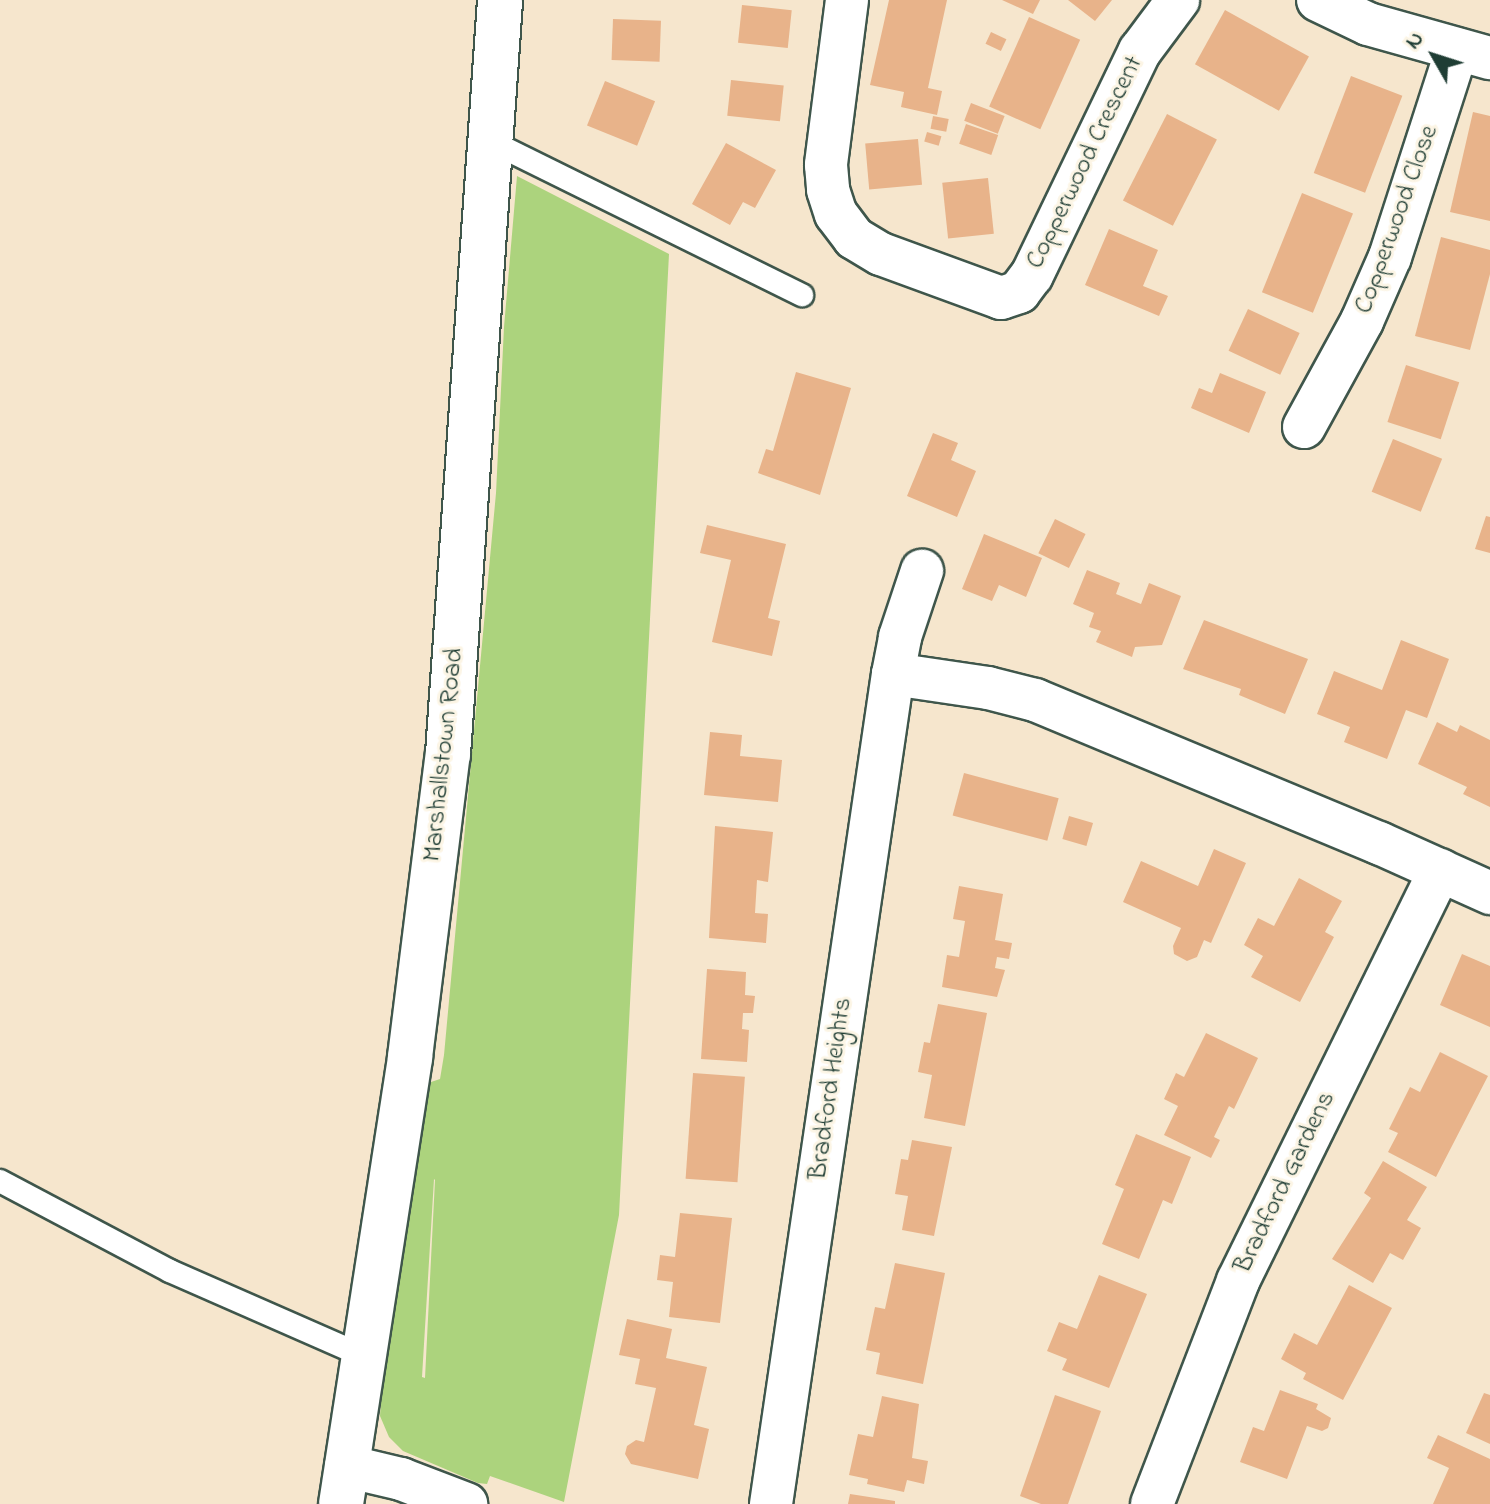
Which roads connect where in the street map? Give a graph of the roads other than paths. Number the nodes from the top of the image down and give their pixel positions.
1 (500, 0) edge
2 (847, 0) edge
3 (1178, 0) edge
4 (1318, 0) edge
5 (1474, 54) edge
6 (492, 142) junction
7 (802, 295) dead end
8 (1304, 427) dead end
9 (922, 571) dead end
10 (893, 674) junction
11 (1440, 870) junction
12 (1490, 893) edge
13 (0, 1181) edge
14 (364, 1356) junction
15 (344, 1485) edge
16 (466, 1504) edge
17 (771, 1504) edge
18 (1152, 1504) edge

1 - 6 main road, Marshallstown Road
2 - 3 street, Copperwood Crescent
4 - 5 street
5 - 8 street, Copperwood Close
6 - 7 lane
6 - 14 main road, Marshallstown Road
9 - 10 street, Bradford Heights
10 - 11 street
10 - 17 street, Bradford Heights
11 - 12 street
11 - 18 street, Bradford Gardens
13 - 14 lane
14 - 15 main road, Marshallstown Road
15 - 16 street

